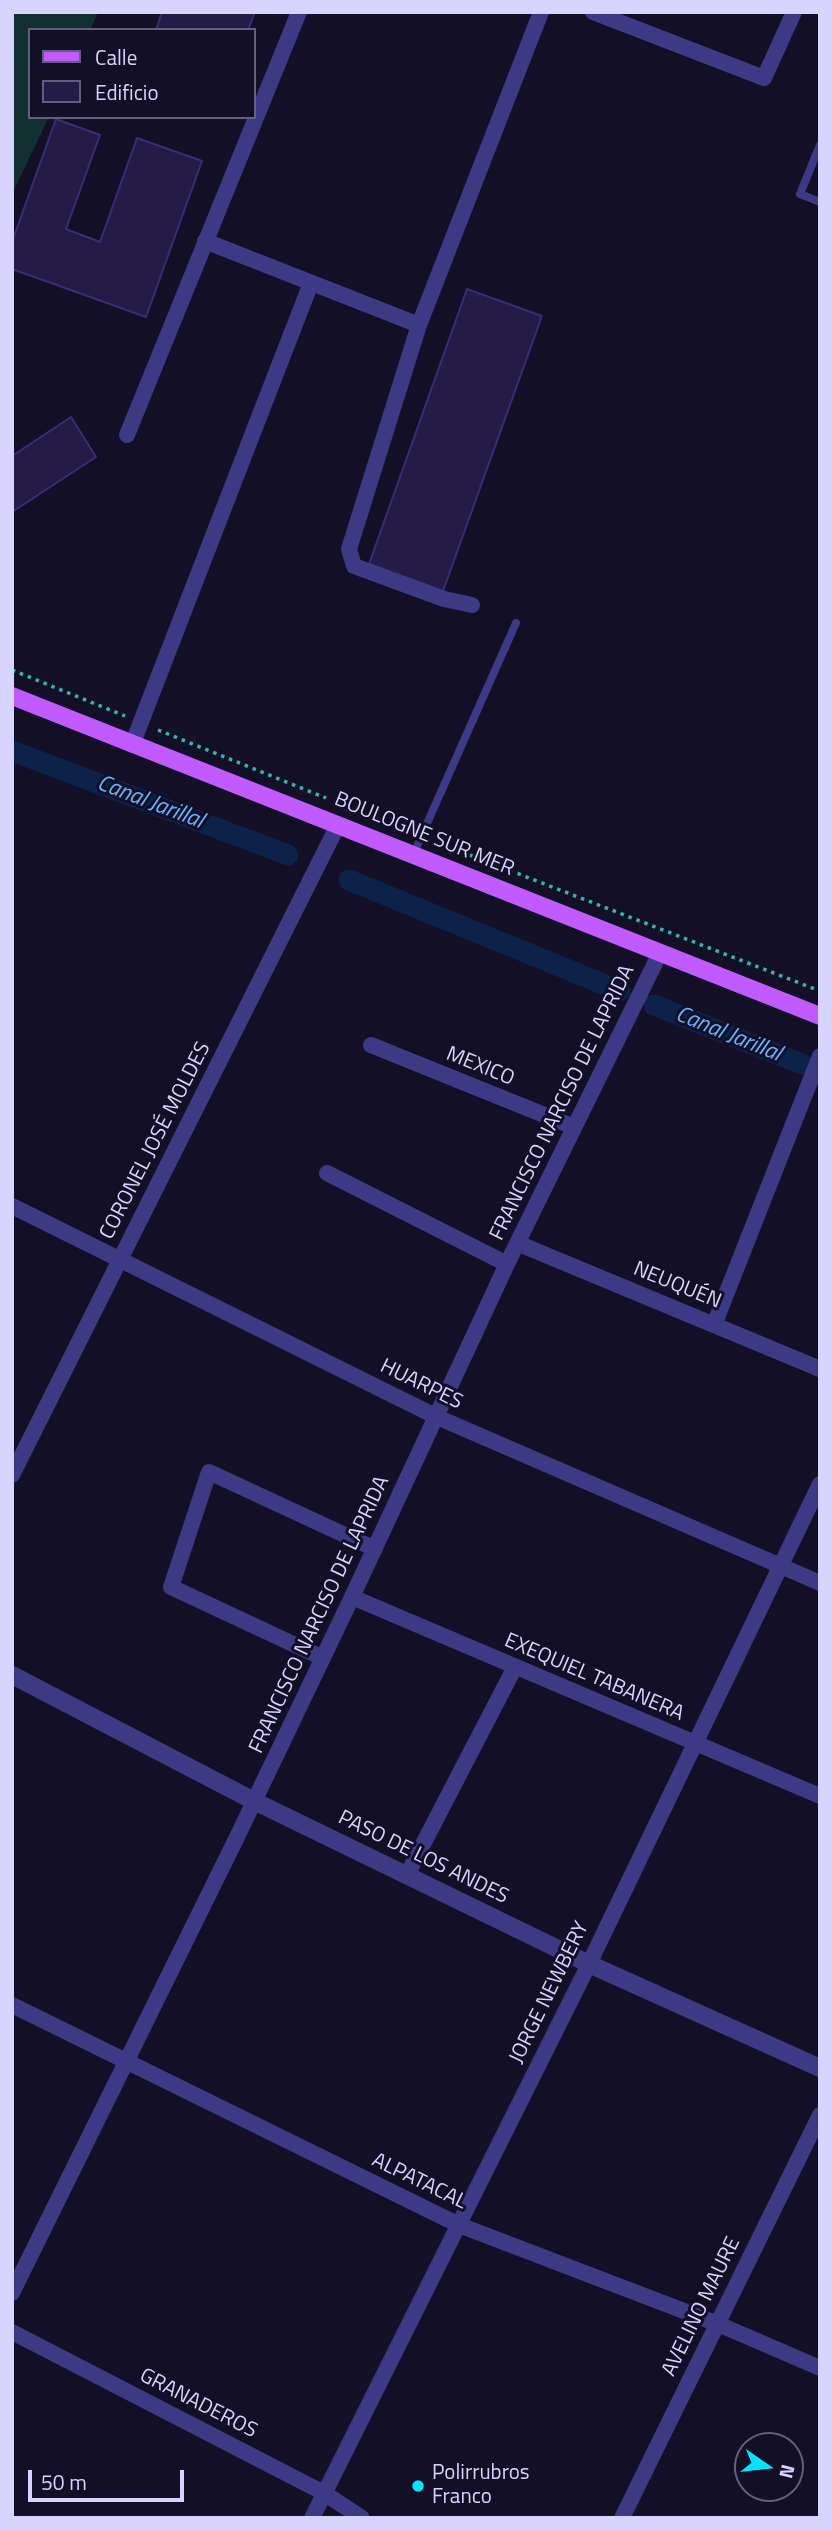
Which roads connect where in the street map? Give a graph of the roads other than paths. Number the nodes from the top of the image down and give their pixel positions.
1 (299, 12) edge
2 (541, 12) edge
3 (593, 12) edge
4 (794, 12) edge
5 (256, 117) edge
6 (255, 119) edge
7 (820, 145) edge
8 (820, 202) edge
9 (205, 242) junction
10 (311, 283) junction
11 (419, 325) junction
12 (127, 435) dead end
13 (472, 605) dead end
14 (516, 623) dead end
15 (12, 696) edge
16 (132, 745) junction
17 (338, 825) junction
18 (413, 855) junction
19 (660, 953) junction
20 (820, 1016) edge
21 (371, 1045) dead end
22 (820, 1056) edge
23 (574, 1127) junction
24 (327, 1173) dead end
25 (12, 1206) edge
26 (517, 1243) junction
27 (120, 1260) junction
28 (507, 1264) junction
29 (714, 1325) junction
30 (820, 1369) edge
31 (437, 1417) junction
32 (12, 1475) edge
33 (820, 1485) edge
34 (375, 1549) junction
35 (780, 1566) junction
36 (820, 1583) edge
37 (352, 1597) junction
38 (323, 1658) junction
39 (515, 1667) junction
40 (12, 1675) edge
41 (695, 1744) junction
42 (820, 1796) edge
43 (254, 1801) junction
44 (407, 1875) junction
45 (589, 1964) junction
46 (12, 2005) edge
47 (127, 2061) junction
48 (820, 2068) edge
49 (820, 2115) edge
50 (459, 2225) junction
51 (12, 2293) edge
52 (718, 2324) junction
53 (12, 2332) edge
54 (820, 2368) edge
55 (324, 2493) junction
56 (312, 2518) edge
57 (362, 2518) edge
58 (622, 2518) edge

1 - 5 street
2 - 11 street
3 - 4 street
6 - 9 street
7 - 8 lane
9 - 10 street
9 - 12 street
10 - 11 street
10 - 16 street
11 - 13 street
14 - 18 lane
15 - 16 main road, BOULOGNE SUR MER
16 - 17 main road, BOULOGNE SUR MER
17 - 18 main road, BOULOGNE SUR MER
17 - 27 street, CORONEL JOSÉ MOLDES
18 - 19 main road, BOULOGNE SUR MER
19 - 20 main road, BOULOGNE SUR MER
19 - 23 street, FRANCISCO NARCISO DE LAPRIDA
21 - 23 street, MEXICO
22 - 29 street
23 - 26 street, FRANCISCO NARCISO DE LAPRIDA
24 - 28 street
25 - 27 street, HUARPES
26 - 28 street, FRANCISCO NARCISO DE LAPRIDA
26 - 29 street, NEUQUÉN
27 - 31 street, HUARPES
27 - 32 street, CORONEL JOSÉ MOLDES
28 - 31 street, FRANCISCO NARCISO DE LAPRIDA
29 - 30 street, NEUQUÉN
31 - 34 street, FRANCISCO NARCISO DE LAPRIDA
31 - 35 street, HUARPES
33 - 35 street, JORGE NEWBERY
34 - 37 street, FRANCISCO NARCISO DE LAPRIDA
34 - 38 street
35 - 36 street, HUARPES
35 - 41 street, JORGE NEWBERY
37 - 38 street, FRANCISCO NARCISO DE LAPRIDA
37 - 39 street, EXEQUIEL TABANERA
38 - 43 street, FRANCISCO NARCISO DE LAPRIDA
39 - 41 street, EXEQUIEL TABANERA
39 - 44 street
40 - 43 street, PASO DE LOS ANDES
41 - 42 street, EXEQUIEL TABANERA
41 - 45 street, JORGE NEWBERY
43 - 44 street, PASO DE LOS ANDES
43 - 47 street, FRANCISCO NARCISO DE LAPRIDA
44 - 45 street, PASO DE LOS ANDES
45 - 48 street, PASO DE LOS ANDES
45 - 50 street, JORGE NEWBERY
46 - 47 street, ALPATACAL
47 - 50 street, ALPATACAL
47 - 51 street, FRANCISCO NARCISO DE LAPRIDA
49 - 52 street, AVELINO MAURE
50 - 52 street, ALPATACAL
50 - 55 street, JORGE NEWBERY
52 - 54 street, ALPATACAL
52 - 58 street, AVELINO MAURE
53 - 55 street, GRANADEROS
55 - 56 street, JORGE NEWBERY
55 - 57 street, GRANADEROS

